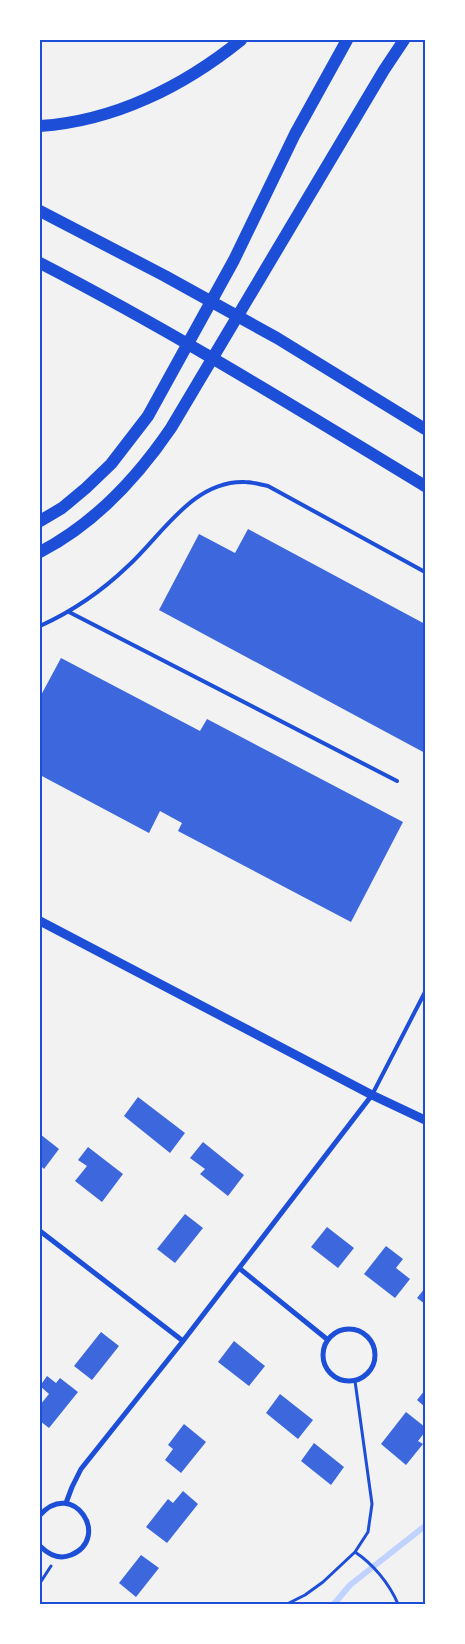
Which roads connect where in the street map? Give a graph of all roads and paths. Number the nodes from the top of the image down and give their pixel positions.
1 (241, 40) edge
2 (347, 40) edge
3 (404, 40) edge
4 (40, 126) edge
5 (40, 211) edge
6 (41, 264) edge
7 (425, 429) edge
8 (425, 486) edge
9 (40, 521) edge
10 (40, 552) edge
11 (425, 572) edge
12 (69, 612) junction
13 (40, 626) edge
14 (396, 780) dead end
15 (40, 921) edge
16 (425, 992) edge
17 (372, 1096) junction
18 (425, 1120) edge
19 (40, 1231) edge
20 (239, 1268) junction
21 (328, 1340) junction
22 (183, 1341) junction
23 (356, 1381) junction
24 (66, 1503) junction
25 (40, 1515) edge
26 (40, 1546) edge
27 (355, 1552) junction
28 (56, 1557) junction
29 (40, 1583) edge
30 (287, 1604) edge
31 (398, 1604) edge

1 - 4 main road
2 - 9 main road
3 - 10 main road
5 - 7 main road
6 - 8 main road
11 - 12 lane
12 - 13 lane
12 - 14 lane
15 - 17 street
16 - 17 lane
17 - 18 street
17 - 20 street
19 - 22 street
20 - 21 street
20 - 22 street
21 - 23 street
21 - 23 street
22 - 24 street
23 - 27 path
24 - 25 street
24 - 28 street
26 - 28 street
27 - 30 path
27 - 31 path
28 - 29 path

